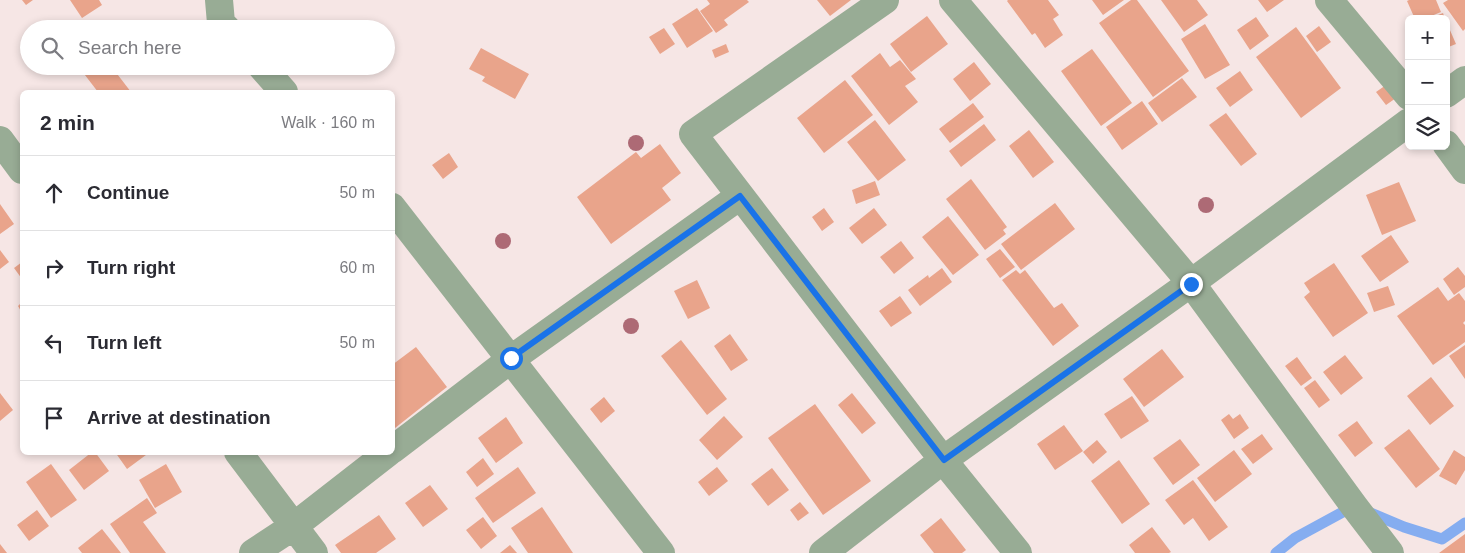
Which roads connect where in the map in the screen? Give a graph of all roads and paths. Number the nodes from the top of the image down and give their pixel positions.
1 (219, 0) edge
2 (885, 0) edge
3 (953, 0) edge
4 (1329, 0) edge
5 (221, 20) edge
6 (269, 75) edge
7 (1465, 80) edge
8 (282, 90) edge
9 (1405, 91) edge
10 (1450, 91) edge
11 (1405, 125) edge
12 (0, 140) edge
13 (1450, 149) edge
14 (20, 167) edge
15 (1465, 170) edge
16 (740, 196) junction
17 (395, 211) edge
18 (1191, 284) junction
19 (511, 358) junction
20 (395, 448) edge
21 (240, 455) edge
22 (385, 455) edge
23 (944, 460) junction
24 (294, 526) junction
25 (253, 553) edge
26 (314, 553) edge
27 (661, 553) edge
28 (823, 553) edge
29 (1018, 553) edge
30 (1390, 553) edge

1 - 5 street
2 - 16 street
3 - 18 street
4 - 9 street
6 - 8 street
7 - 10 street
11 - 18 street
12 - 14 street
13 - 15 street
16 - 19 street
16 - 23 street
17 - 19 street
18 - 23 street
18 - 30 street
19 - 20 street
19 - 27 street
21 - 24 street
22 - 24 street
23 - 28 street
23 - 29 street
24 - 25 street
24 - 26 street

